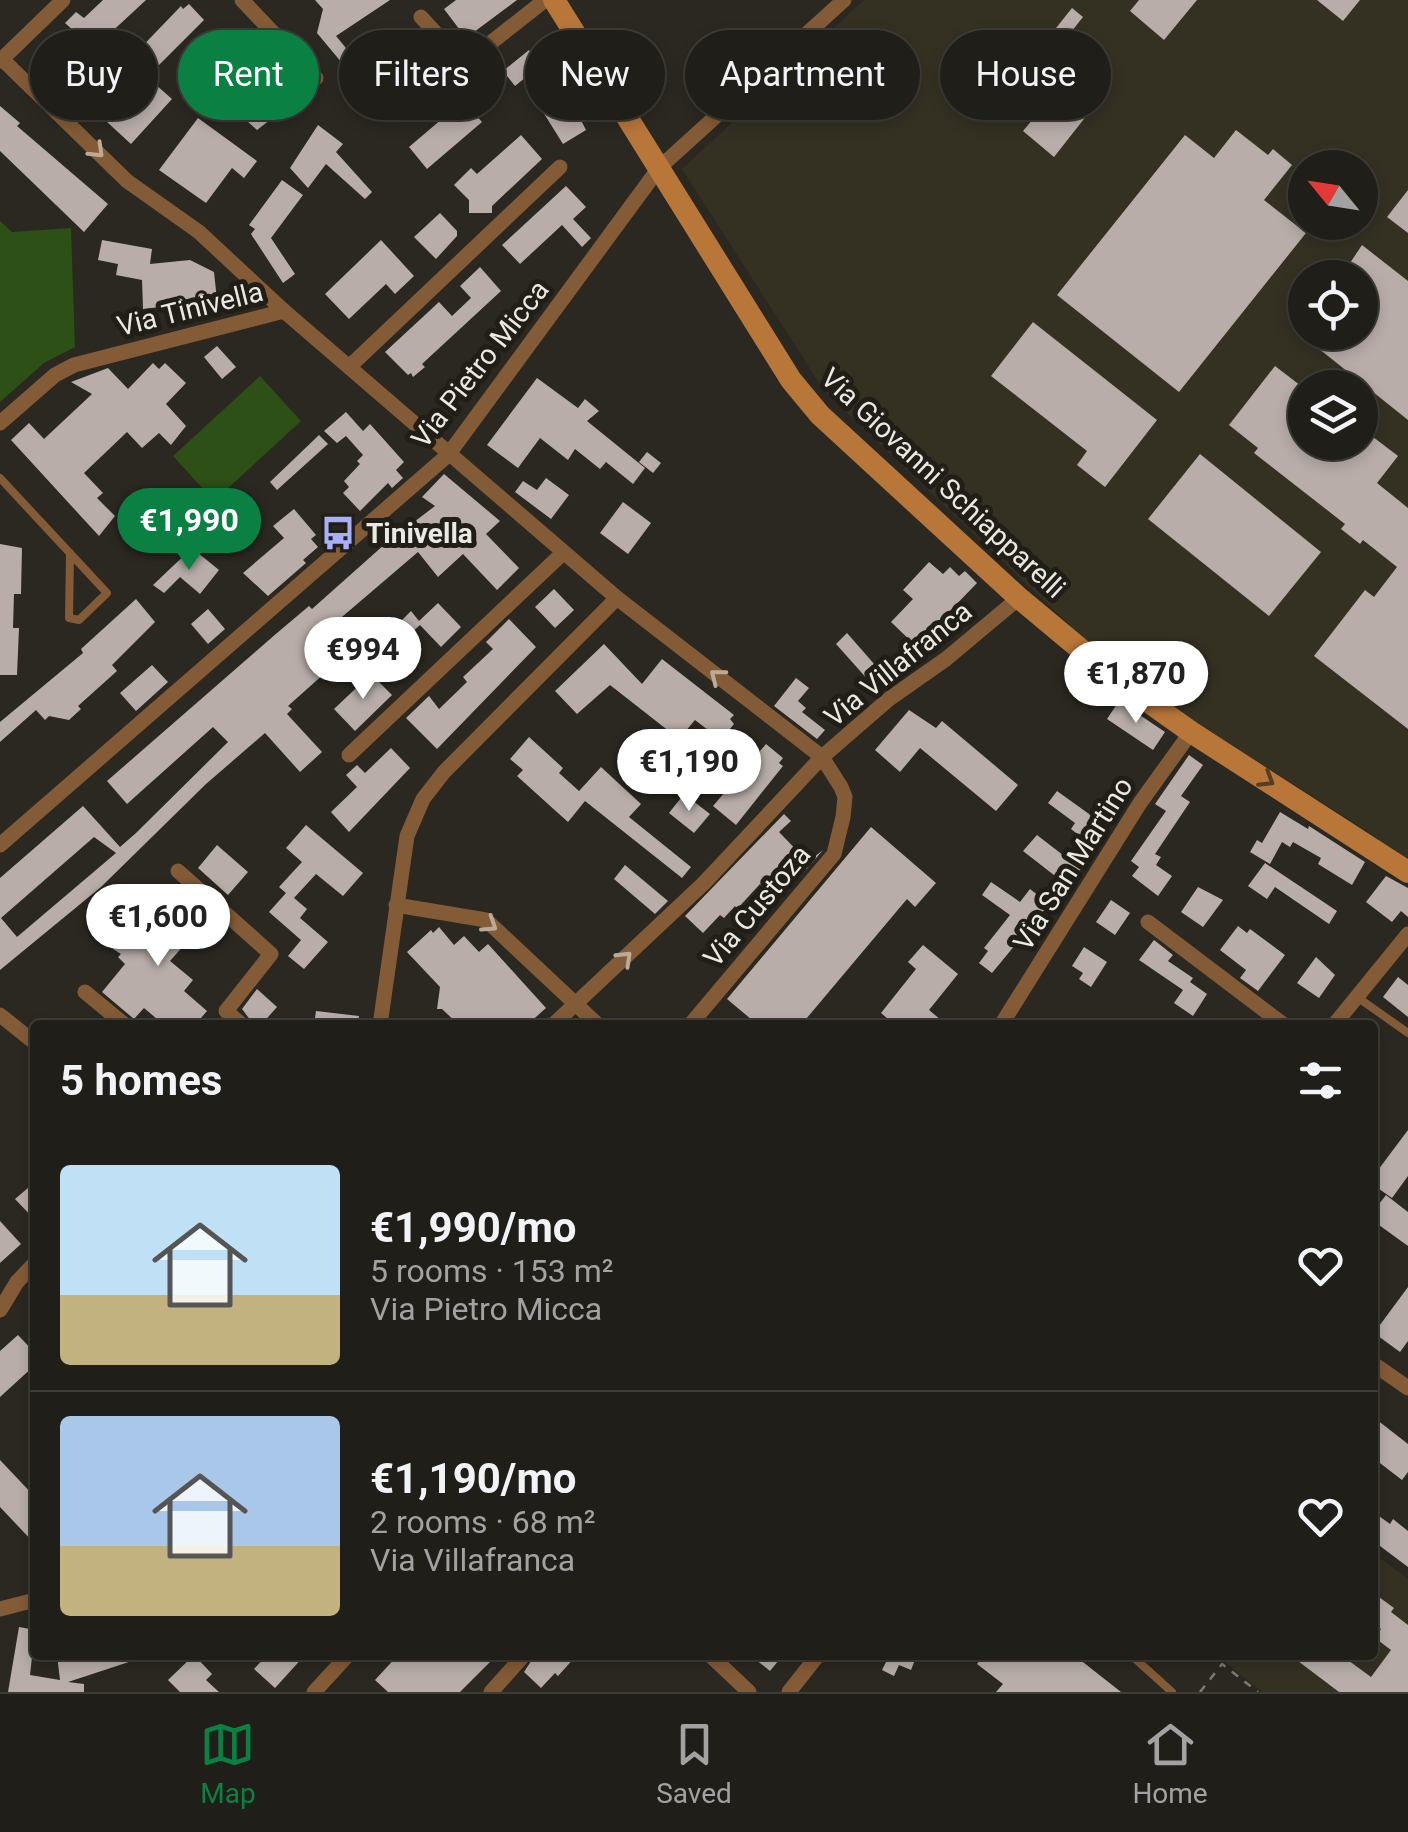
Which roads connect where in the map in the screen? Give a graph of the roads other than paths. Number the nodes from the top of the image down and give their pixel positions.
1 (63, 0) edge
2 (242, 0) edge
3 (545, 0) edge
4 (554, 0) edge
5 (844, 0) edge
6 (421, 17) dead end
7 (270, 30) edge
8 (1, 60) edge
9 (560, 167) dead end
10 (660, 168) junction
11 (284, 311) junction
12 (348, 367) junction
13 (0, 423) edge
14 (448, 455) junction
15 (0, 478) edge
16 (70, 553) junction
17 (563, 553) junction
18 (617, 598) junction
19 (1020, 598) junction
20 (1191, 732) junction
21 (350, 756) dead end
22 (822, 757) junction
23 (0, 845) edge
24 (178, 871) dead end
25 (1408, 872) edge
26 (396, 904) junction
27 (1148, 922) dead end
28 (1408, 934) edge
29 (84, 992) dead end
30 (1357, 997) junction
31 (576, 1004) junction
32 (226, 1011) junction
33 (0, 1015) edge
34 (119, 1020) edge
35 (218, 1020) edge
36 (236, 1020) edge
37 (381, 1020) edge
38 (558, 1020) edge
39 (593, 1020) edge
40 (694, 1020) edge
41 (1004, 1020) edge
42 (1277, 1020) edge
43 (1338, 1020) edge
44 (1408, 1032) edge
45 (30, 1039) edge
46 (30, 1268) edge
47 (0, 1310) edge
48 (1378, 1367) edge
49 (1408, 1388) edge
50 (30, 1601) edge
51 (0, 1608) edge
52 (343, 1660) edge
53 (520, 1660) edge
54 (715, 1660) edge
55 (814, 1660) edge
56 (1137, 1660) edge
57 (314, 1692) edge
58 (491, 1692) edge
59 (749, 1692) edge
60 (789, 1692) edge
61 (1172, 1692) edge

1 - 8 street
2 - 7 street
3 - 6 street
4 - 10 street, Via Giovanni Schiapparelli
5 - 10 street, Via Pietro Micca
8 -> 11 street
9 - 12 street
10 - 14 street, Via Pietro Micca
10 - 19 street, Via Giovanni Schiapparelli
11 - 12 street, Via Tinivella
11 - 13 street, Via Tinivella
12 - 14 street, Via Tinivella
14 - 17 street, Via Tinivella
14 - 23 street, Via Pietro Micca
15 - 16 lane
16 - 16 lane
17 - 18 street, Via Tinivella
17 - 21 street
22 -> 18 street, Via Tinivella
18 - 26 street
19 - 20 street, Via Giovanni Schiapparelli
19 - 22 street, Via Villafranca
20 -> 25 street, Via Giovanni Schiapparelli
20 - 41 street, Via San Martino
31 -> 22 street, Via Villafranca
22 - 40 street, Via Custoza
24 - 32 street
26 -> 31 street
26 - 37 street
27 - 42 street
28 - 30 street
29 - 34 street
30 - 43 street
30 - 44 lane
31 - 38 street, Via Villafranca
31 - 39 street
32 - 35 street
32 - 36 street
33 - 45 street
46 - 47 street
48 - 49 street
50 - 51 street
52 - 57 street
53 - 58 street
54 - 59 street
55 - 60 street
56 - 61 lane

